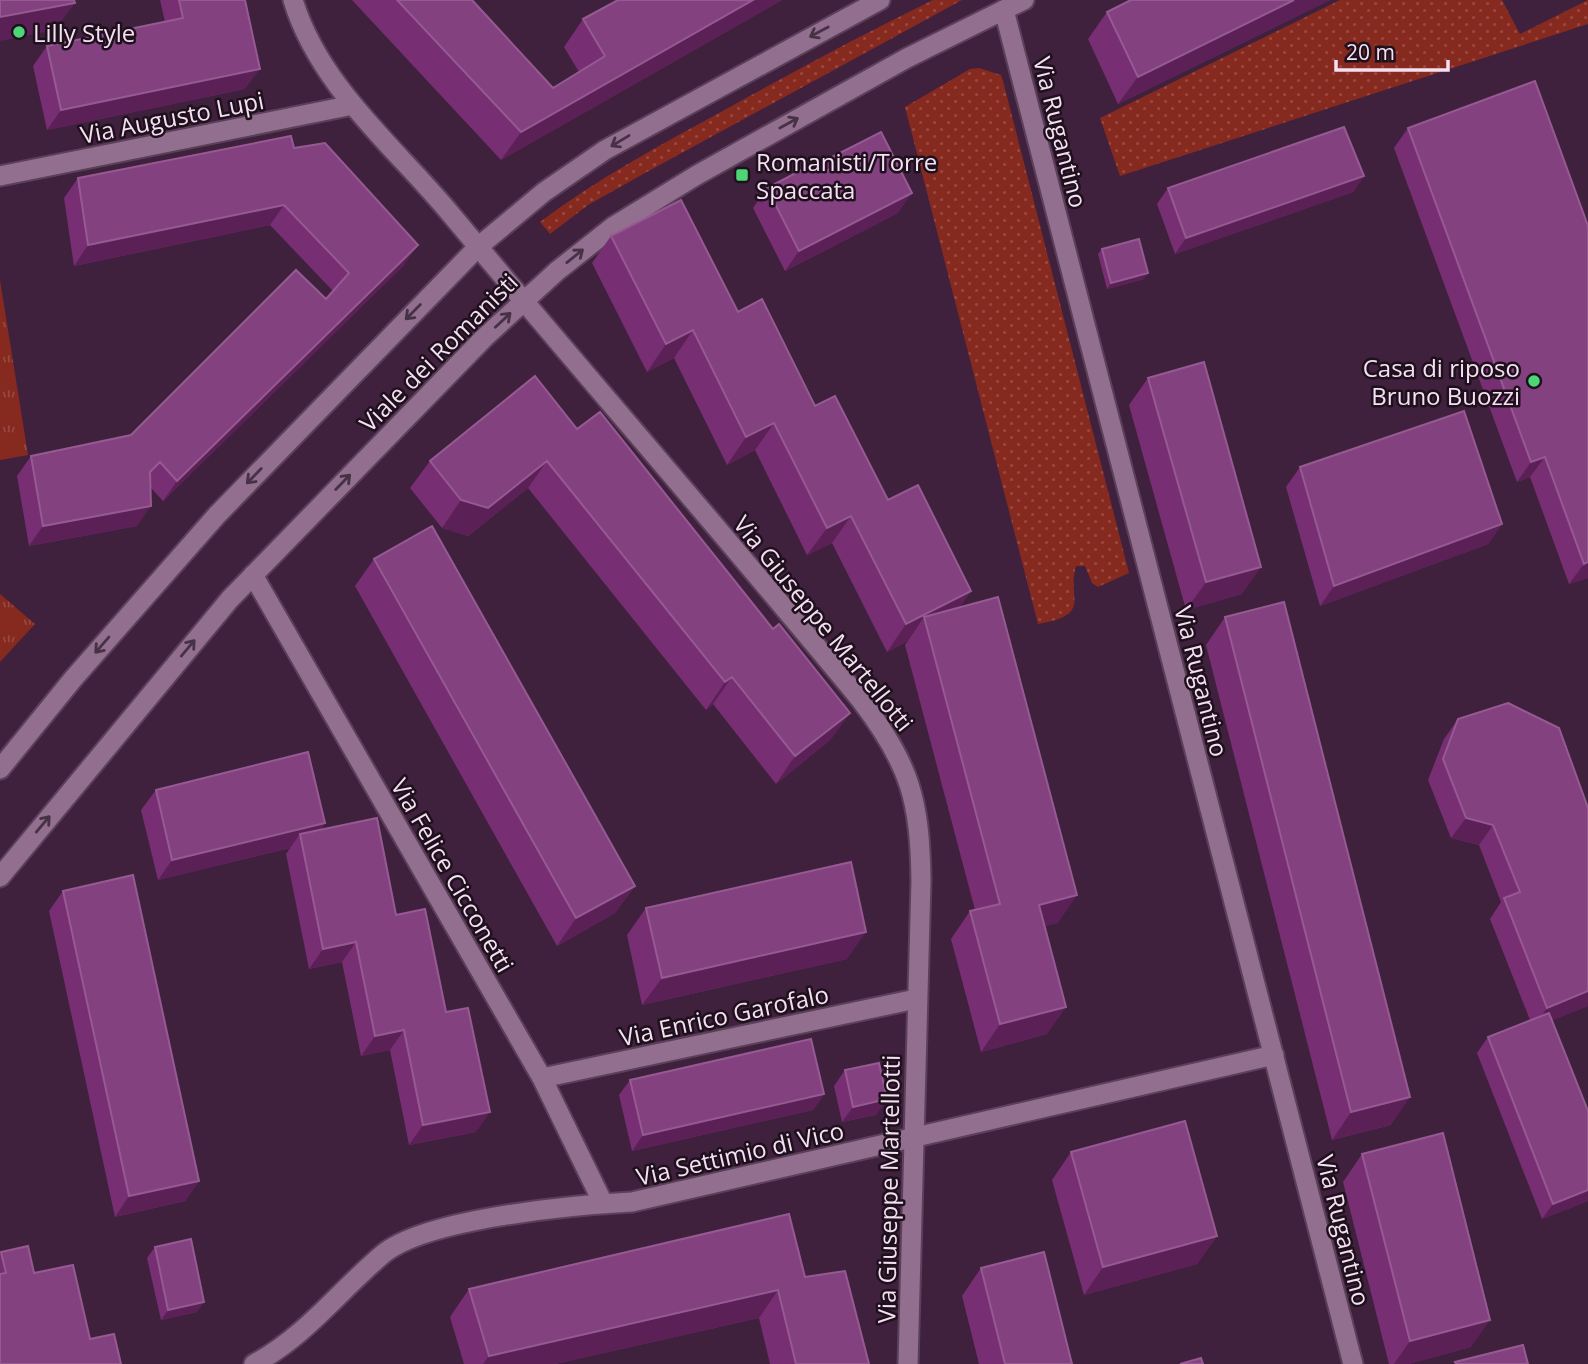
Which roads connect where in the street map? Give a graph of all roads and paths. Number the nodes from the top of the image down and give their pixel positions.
1 (293, 0) edge
2 (880, 0) edge
3 (1024, 0) edge
4 (1004, 10) junction
5 (353, 105) junction
6 (0, 176) edge
7 (478, 247) junction
8 (524, 301) junction
9 (253, 575) junction
10 (0, 769) edge
11 (0, 877) edge
12 (916, 999) junction
13 (1274, 1055) junction
14 (542, 1078) junction
15 (916, 1138) junction
16 (603, 1203) junction
17 (280, 1357) edge
18 (254, 1364) edge
19 (908, 1364) edge
20 (1353, 1364) edge

1 - 5 street, Via Giuseppe Martellotti
2 -> 7 street, Viale dei Romanisti
3 - 4 street, Viale dei Romanisti
8 -> 4 street, Viale dei Romanisti
4 - 13 street, Via Rugantino
5 - 6 street, Via Augusto Lupi
5 - 7 street, Via Giuseppe Martellotti
7 - 8 street, Via Giuseppe Martellotti
7 -> 10 street, Viale dei Romanisti
9 -> 8 street, Viale dei Romanisti
8 - 12 street, Via Giuseppe Martellotti
11 -> 9 street, Viale dei Romanisti
9 - 14 street, Via Felice Cicconetti
12 - 14 street, Via Enrico Garofalo
12 - 15 street, Via Giuseppe Martellotti
13 - 15 street, Via Settimio di Vico
13 - 20 street, Via Rugantino
14 - 16 street, Via Felice Cicconetti
15 - 16 street, Via Settimio di Vico
15 - 19 street, Via Giuseppe Martellotti
16 - 17 street, Via Settimio di Vico
17 - 18 street, Via Settimio di Vico

